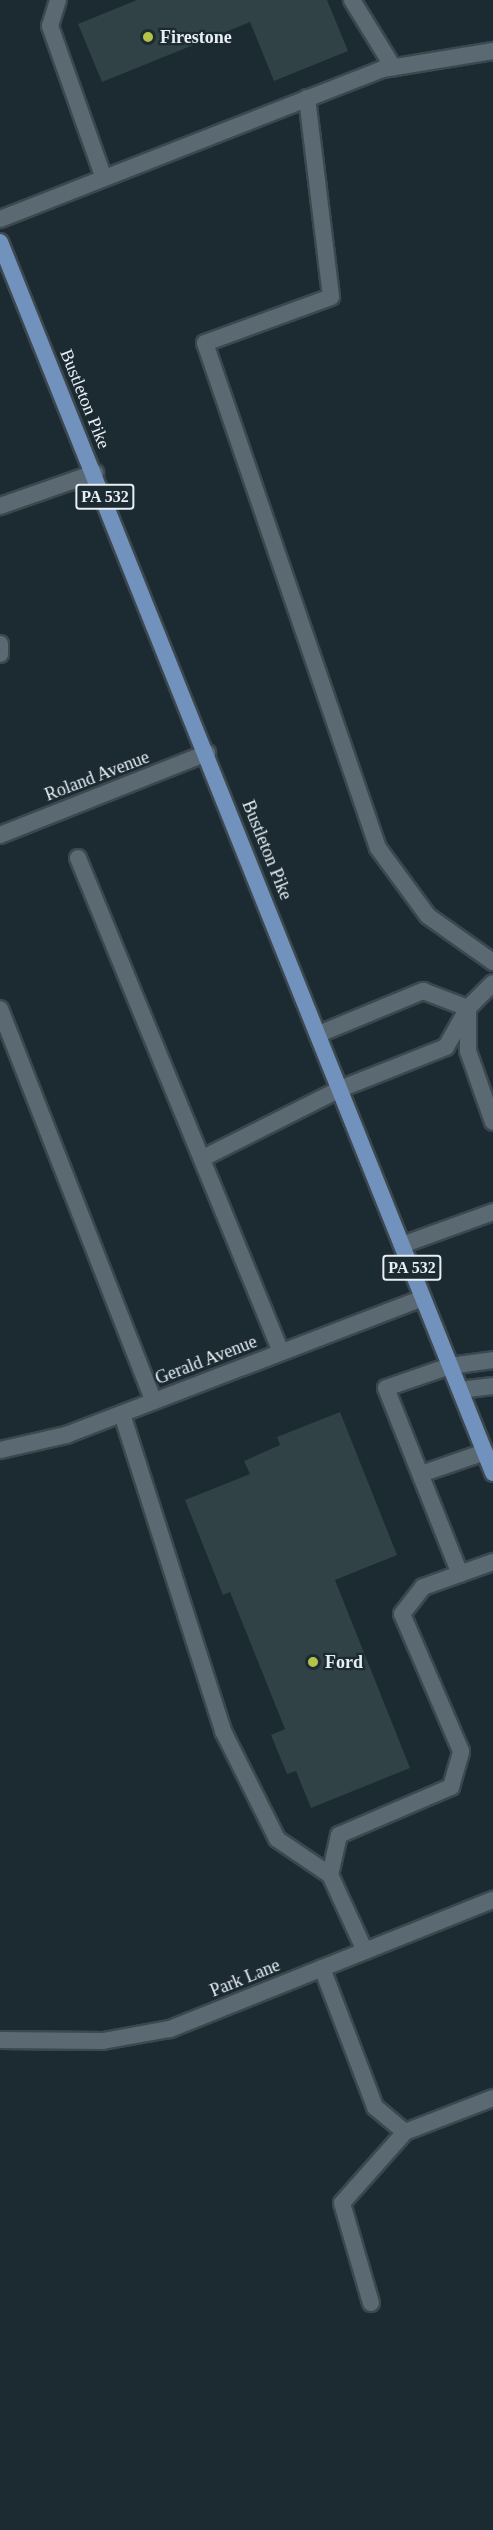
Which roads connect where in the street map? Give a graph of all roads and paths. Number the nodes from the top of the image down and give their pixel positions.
1 (57, 0) edge
2 (352, 0) edge
3 (493, 51) edge
4 (393, 67) junction
5 (307, 98) junction
6 (103, 176) junction
7 (0, 219) edge
8 (0, 242) edge
9 (95, 474) junction
10 (0, 507) edge
11 (0, 644) edge
12 (0, 654) edge
13 (207, 753) junction
14 (0, 835) edge
15 (78, 858) dead end
16 (493, 962) edge
17 (493, 983) edge
18 (468, 1008) junction
19 (0, 1009) edge
20 (319, 1034) junction
21 (340, 1089) junction
22 (493, 1122) edge
23 (203, 1158) junction
24 (493, 1212) edge
25 (402, 1245) junction
26 (423, 1298) junction
27 (281, 1352) junction
28 (493, 1360) edge
29 (450, 1366) junction
30 (493, 1386) edge
31 (460, 1390) junction
32 (154, 1401) junction
33 (122, 1414) junction
34 (0, 1450) edge
35 (484, 1452) junction
36 (493, 1473) edge
37 (421, 1474) junction
38 (493, 1562) edge
39 (460, 1574) junction
40 (330, 1875) junction
41 (493, 1900) edge
42 (365, 1951) junction
43 (322, 1968) junction
44 (0, 2040) edge
45 (493, 2098) edge
46 (405, 2132) junction
47 (371, 2302) dead end

1 - 6 street
2 - 4 street
3 - 4 street
4 - 5 street
5 - 6 street
5 - 16 street
6 - 7 street
8 - 9 main road, Bustleton Pike / PA 532
9 - 10 street
9 - 13 main road, Bustleton Pike / PA 532
11 - 12 street
13 - 14 street, Roland Avenue
13 - 20 main road, Bustleton Pike / PA 532
15 - 23 street
17 - 18 street
18 - 20 street
18 - 21 street
18 - 22 street
19 - 32 street
20 - 21 main road, Bustleton Pike / PA 532
21 - 23 street
21 - 25 main road, Bustleton Pike / PA 532
23 - 27 street
24 - 25 street
25 - 26 main road, Bustleton Pike / PA 532
26 - 27 street, Gerald Avenue
26 - 29 main road, Bustleton Pike / PA 532
27 - 32 street, Gerald Avenue
28 - 29 street
29 - 31 main road, Bustleton Pike / PA 532
29 - 37 street
30 - 31 street
31 - 35 main road, Bustleton Pike / PA 532
32 - 33 street, Gerald Avenue
33 - 34 street, Gerald Avenue
33 - 40 street
35 - 36 main road, Bustleton Pike / PA 532
35 - 37 street
37 - 39 street
38 - 39 street
39 - 40 street
40 - 42 street
41 - 42 street, Park Lane
42 - 43 street, Park Lane
43 - 44 street, Park Lane
43 - 46 street
45 - 46 street
46 - 47 street

